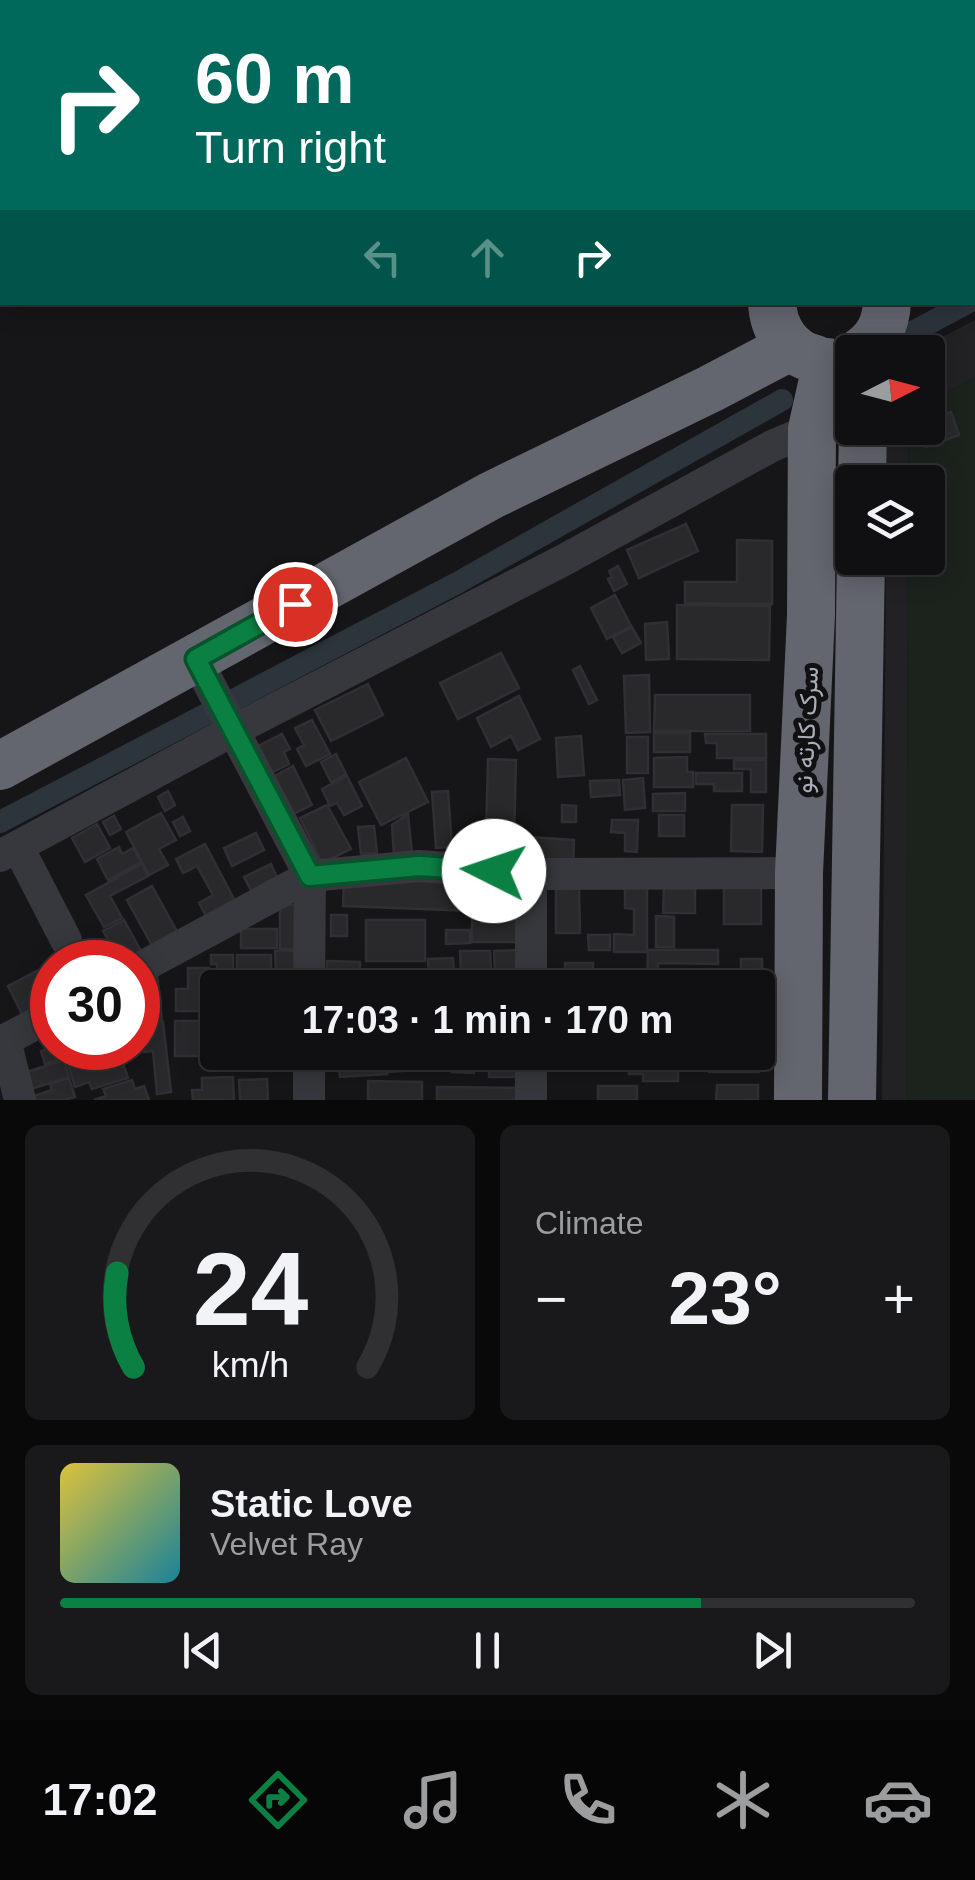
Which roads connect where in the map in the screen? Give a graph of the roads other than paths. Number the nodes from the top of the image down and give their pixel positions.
1 (844, 333) edge
2 (812, 429) junction
3 (861, 575) edge
4 (206, 678) junction
5 (231, 729) junction
6 (0, 766) edge
7 (9, 852) edge
8 (799, 873) junction
9 (531, 874) junction
10 (310, 876) junction
11 (66, 940) dead end
12 (160, 957) edge
13 (310, 970) edge
14 (531, 970) edge
15 (30, 1026) edge
16 (309, 1070) edge
17 (531, 1070) edge
18 (20, 1100) edge
19 (309, 1100) edge
20 (532, 1100) edge
21 (798, 1100) edge
22 (852, 1100) edge

1 - 2 highway, سرک کارته نو
1 - 4 highway
2 - 5 street
2 - 8 highway, سرک کارته نو
3 - 22 highway, سرک کارته نو
4 - 5 street
4 - 6 highway
5 - 7 street
5 - 10 street
7 - 11 street
8 - 9 street
8 - 21 highway, سرک کارته نو
9 - 10 street
9 - 14 street
10 - 12 street
10 - 13 street
15 - 18 street
16 - 19 street
17 - 20 street

